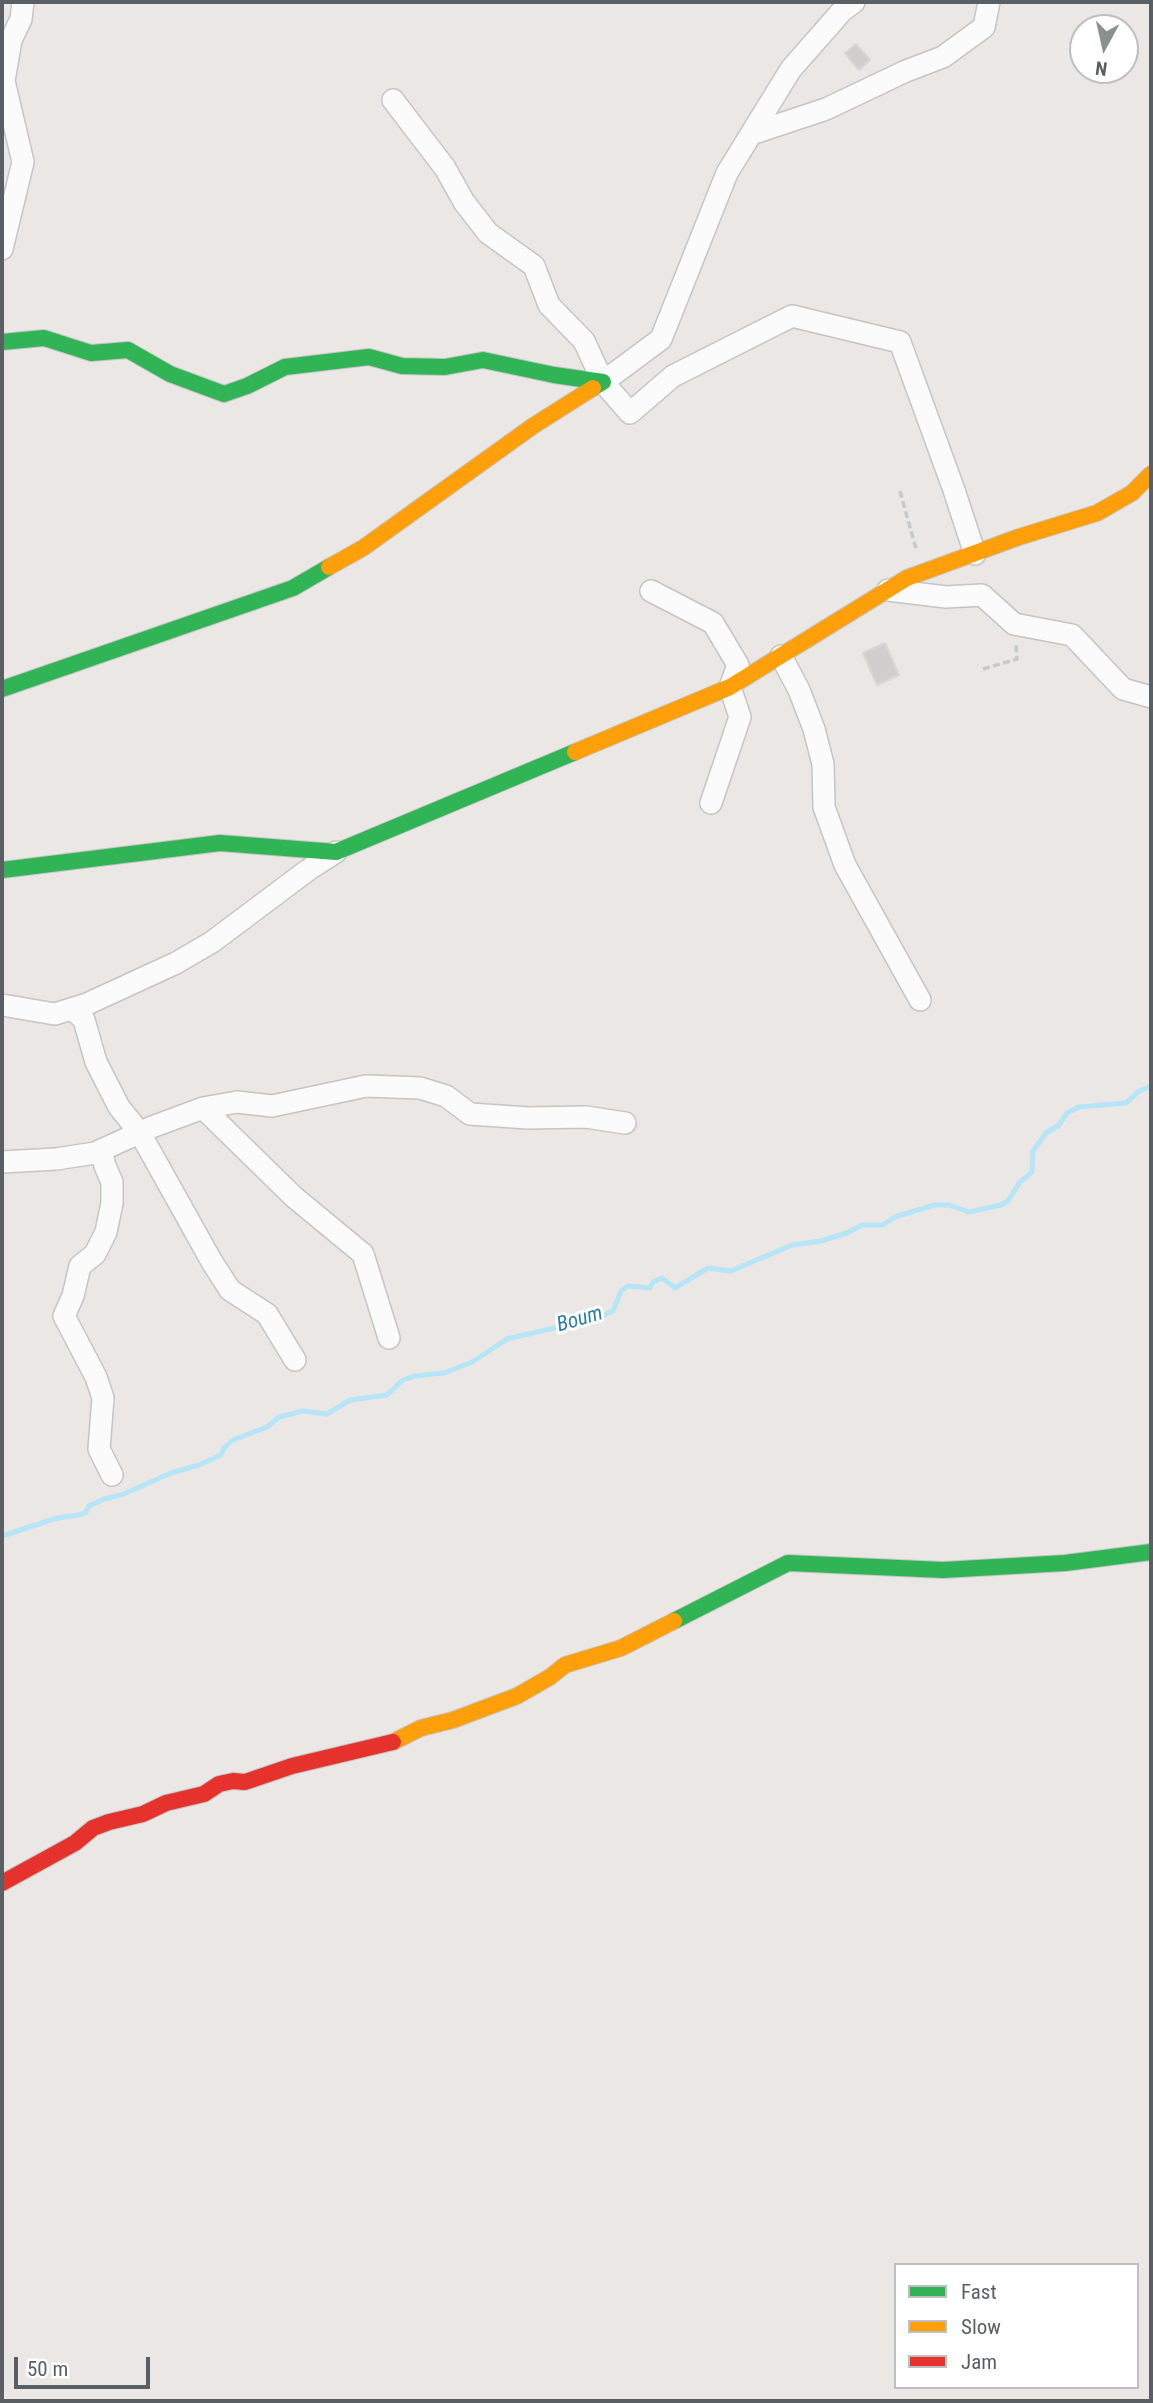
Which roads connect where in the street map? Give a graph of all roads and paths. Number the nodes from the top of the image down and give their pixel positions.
1 (23, 2) edge
2 (989, 2) edge
3 (842, 5) edge
4 (393, 100) dead end
5 (751, 134) junction
6 (2, 249) edge
7 (2, 342) edge
8 (603, 382) junction
9 (1151, 474) edge
10 (900, 491) dead end
11 (975, 554) junction
12 (907, 578) junction
13 (888, 590) junction
14 (651, 591) dead end
15 (1014, 624) junction
16 (781, 656) junction
17 (982, 669) dead end
18 (730, 687) junction
19 (2, 689) edge
20 (1151, 697) edge
21 (711, 803) dead end
22 (336, 852) junction
23 (2, 870) edge
24 (920, 1000) dead end
25 (2, 1005) edge
26 (73, 1009) junction
27 (203, 1108) junction
28 (625, 1123) dead end
29 (140, 1133) junction
30 (101, 1150) junction
31 (2, 1162) edge
32 (389, 1338) dead end
33 (295, 1360) dead end
34 (112, 1475) dead end
35 (1151, 1552) edge
36 (2, 1883) edge

1 - 6 street
2 - 5 street
3 - 5 street
4 - 8 street
5 - 8 street
7 - 8 street
8 - 11 street
8 - 19 street
9 - 11 street
10 - 12 path
11 - 12 street
12 - 13 street
13 - 15 street
13 - 16 street
14 - 18 street
15 - 17 path
15 - 20 street
16 - 18 street
16 - 24 street
18 - 21 street
18 - 22 street
22 - 23 street
22 - 26 street
25 - 26 street
26 - 29 street
27 - 28 street
27 - 29 street
27 - 32 street
29 - 30 street
29 - 33 street
30 - 31 street
30 - 34 street
35 - 36 street

